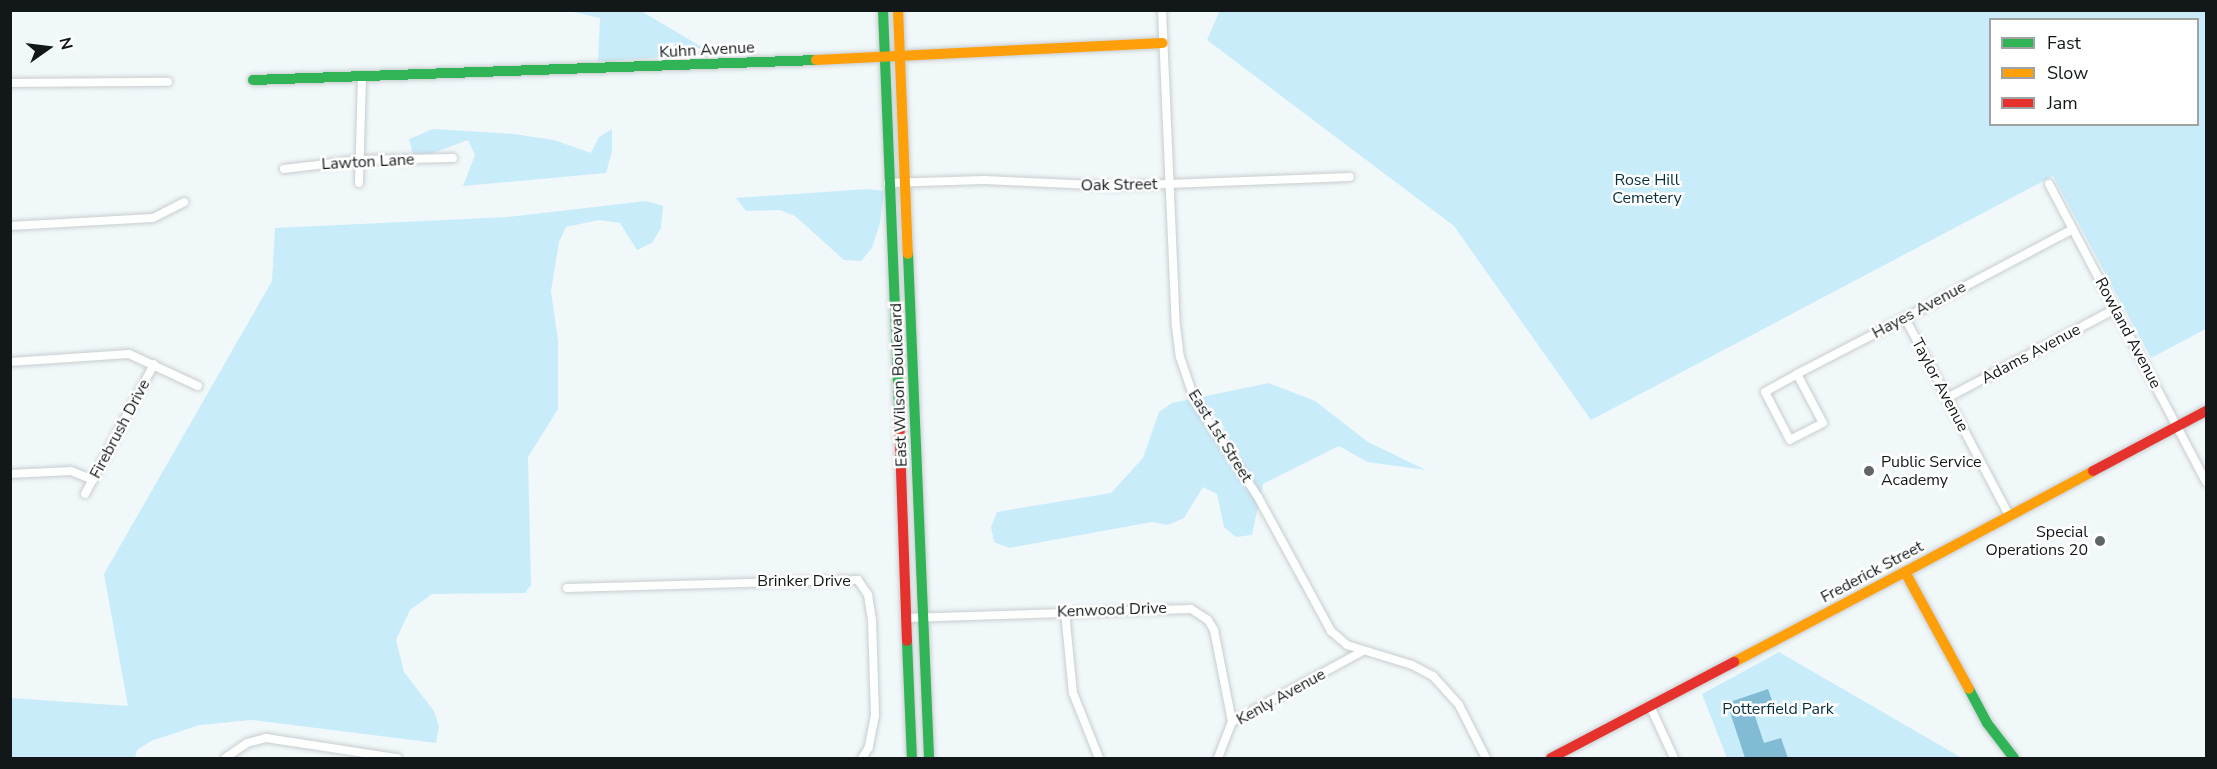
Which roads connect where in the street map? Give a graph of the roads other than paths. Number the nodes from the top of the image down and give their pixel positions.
1 (883, 10) edge
2 (898, 10) edge
3 (1162, 10) edge
4 (1163, 43) junction
5 (899, 55) junction
6 (885, 56) junction
7 (362, 78) junction
8 (253, 80) dead end
9 (168, 82) dead end
10 (10, 83) edge
11 (453, 158) dead end
12 (360, 160) junction
13 (284, 169) dead end
14 (1350, 177) dead end
15 (359, 183) dead end
16 (888, 183) junction
17 (905, 183) junction
18 (1170, 184) junction
19 (2049, 184) dead end
20 (184, 202) dead end
21 (10, 226) edge
22 (2073, 229) junction
23 (2115, 309) junction
24 (1905, 318) junction
25 (10, 362) edge
26 (154, 364) junction
27 (1797, 374) junction
28 (198, 386) dead end
29 (1947, 398) junction
30 (2206, 411) edge
31 (2177, 427) junction
32 (10, 474) edge
33 (93, 480) junction
34 (2206, 482) edge
35 (85, 494) dead end
36 (2009, 515) junction
37 (1905, 572) junction
38 (567, 588) dead end
39 (1065, 612) junction
40 (906, 618) junction
41 (923, 618) junction
42 (1363, 651) junction
43 (1650, 706) junction
44 (1232, 722) junction
45 (225, 759) edge
46 (397, 759) edge
47 (862, 759) edge
48 (912, 759) edge
49 (929, 759) edge
50 (1099, 759) edge
51 (1218, 759) edge
52 (1486, 759) edge
53 (1551, 759) edge
54 (1674, 759) edge
55 (2014, 759) edge

1 - 6 main road, East Wilson Boulevard
2 - 5 main road, East Wilson Boulevard
3 - 4 street, East 1st Street
4 - 5 main road, Kuhn Avenue
4 - 18 street, East 1st Street
5 - 6 main road, Kuhn Avenue
5 - 17 main road, East Wilson Boulevard
6 - 7 main road, Kuhn Avenue
6 - 16 main road, East Wilson Boulevard
7 - 8 main road, Kuhn Avenue
7 - 12 street
9 - 10 street
11 - 12 street, Lawton Lane
12 - 13 street, Lawton Lane
12 - 15 street
14 - 18 street, Oak Street
16 - 17 street, Oak Street
16 - 40 main road, East Wilson Boulevard
17 - 18 street, Oak Street
17 - 41 main road, East Wilson Boulevard
18 - 42 street, East 1st Street
19 - 22 street, Rowland Avenue
20 - 21 street
22 - 23 street, Rowland Avenue
22 - 24 street, Hayes Avenue
23 - 29 street, Adams Avenue
23 - 31 street, Rowland Avenue
24 - 27 street, Hayes Avenue
24 - 29 street, Taylor Avenue
25 - 26 street
26 - 28 street
26 - 33 street, Firebrush Drive
27 - 27 street, Hayes Avenue
29 - 36 street, Taylor Avenue
30 - 31 main road, Frederick Street
31 - 34 street, Rowland Avenue
31 - 36 main road, Frederick Street
32 - 33 street
33 - 35 street, Firebrush Drive
36 - 37 main road, Frederick Street
37 - 43 main road, Frederick Street
37 - 55 main road
38 - 47 street, Brinker Drive
39 - 41 street, Kenwood Drive
39 - 44 street, Kenwood Drive
39 - 50 street
40 - 41 street, Kenwood Drive
40 - 48 main road, East Wilson Boulevard
41 - 49 main road, East Wilson Boulevard
42 - 44 street, Kenly Avenue
42 - 52 street, East 1st Street
43 - 53 main road, Frederick Street
43 - 54 street
44 - 51 street, Kenly Avenue
45 - 46 street

